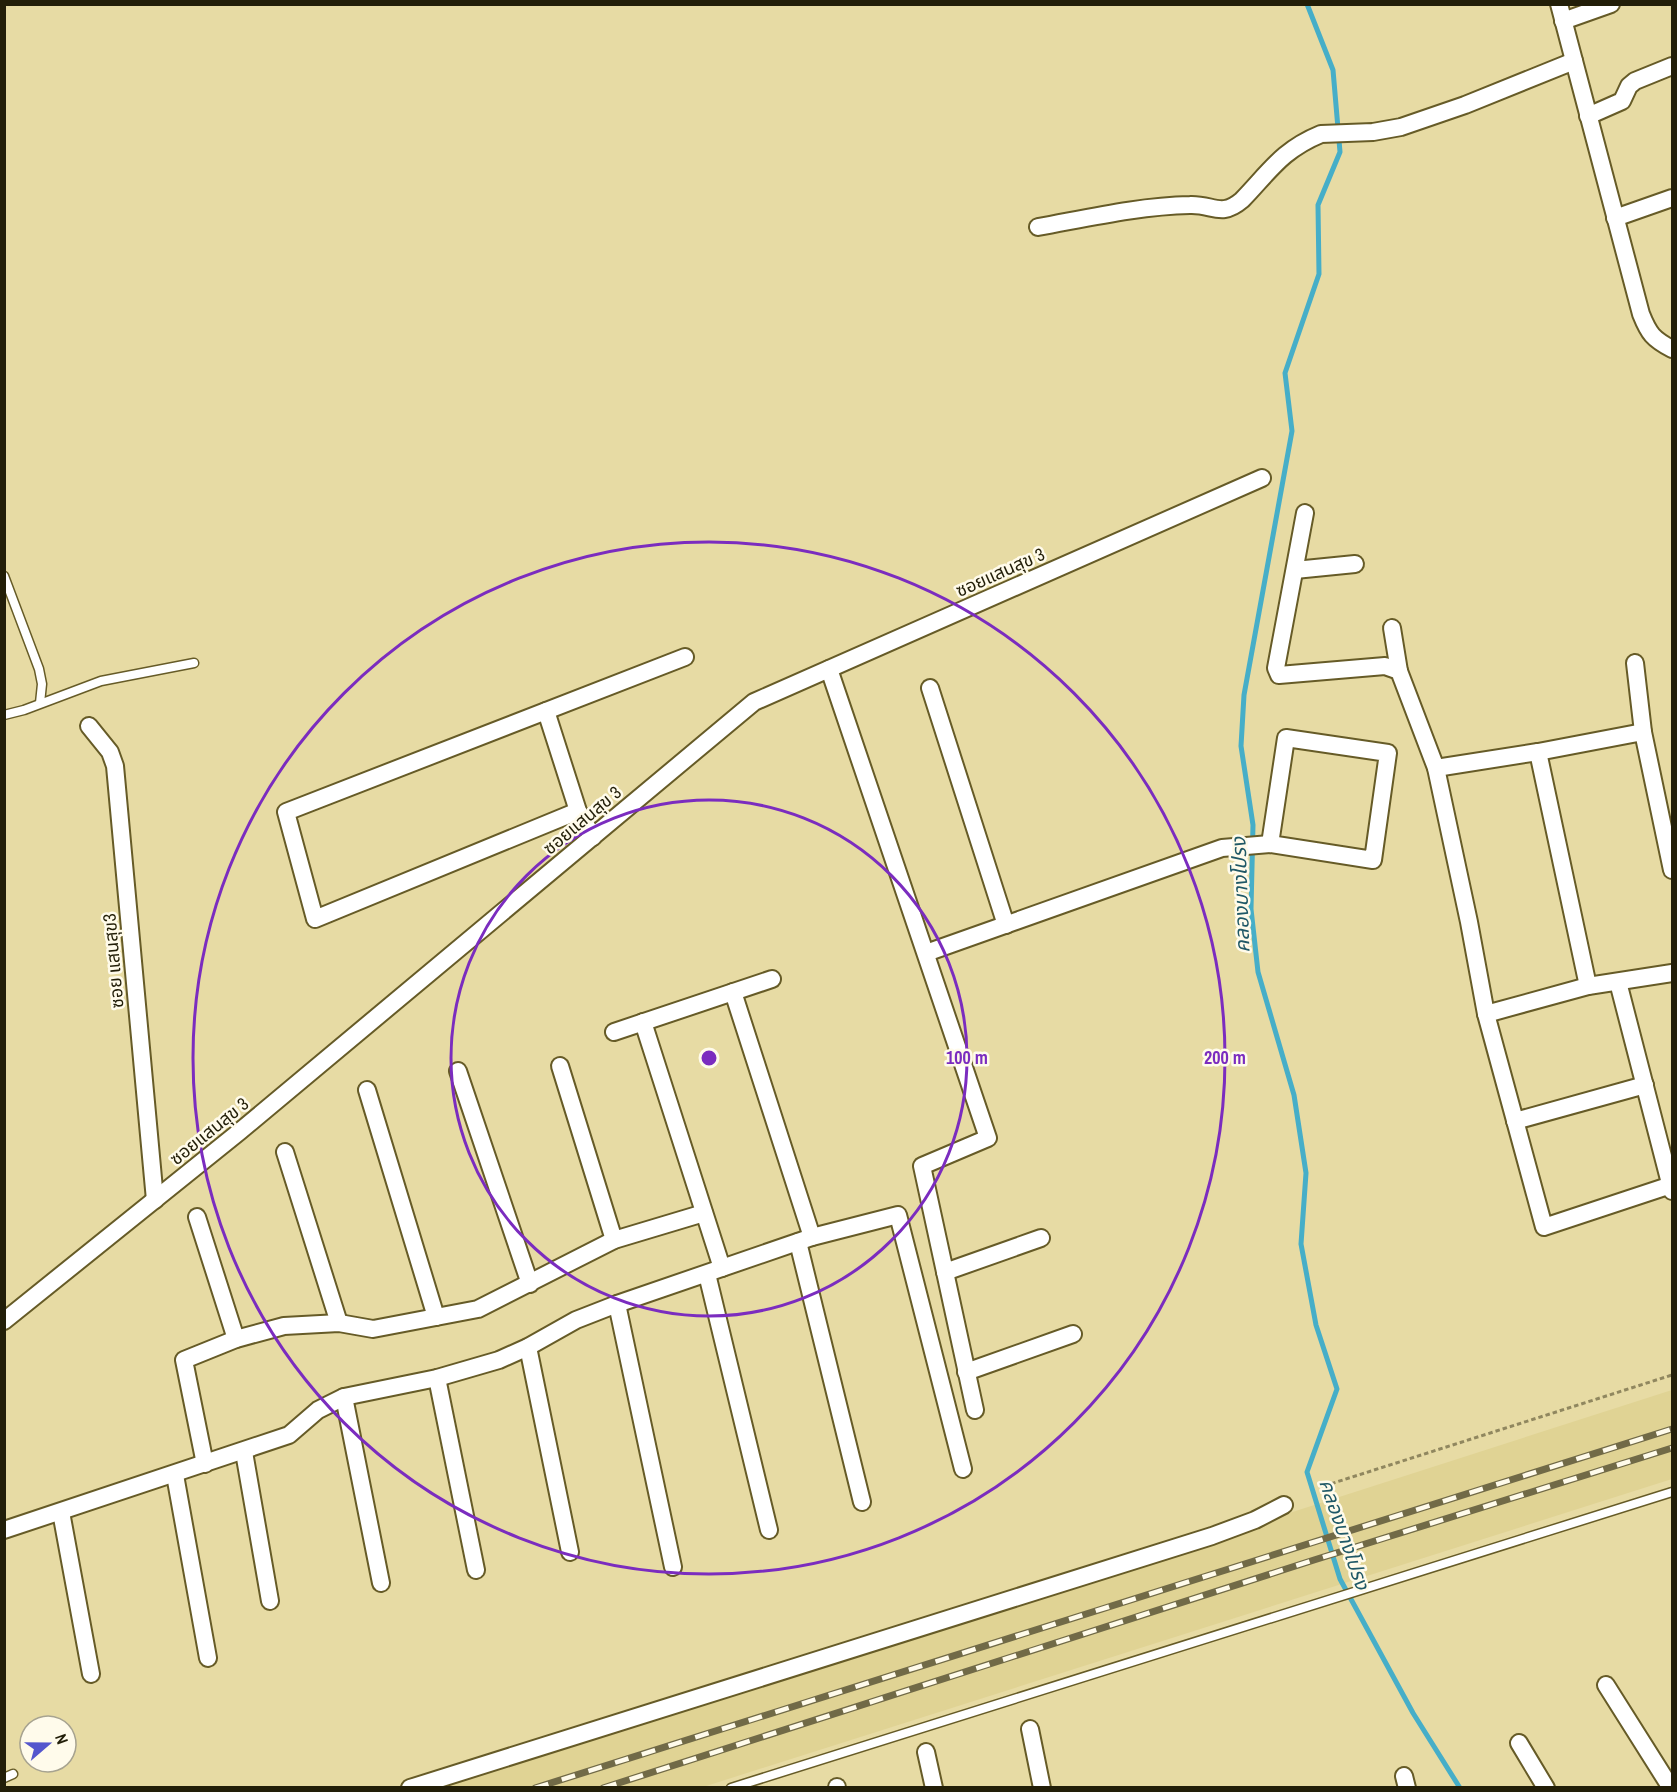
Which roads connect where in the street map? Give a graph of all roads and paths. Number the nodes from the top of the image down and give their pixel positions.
1 (1611, 4) edge
2 (1561, 13) edge
3 (1574, 61) junction
4 (1672, 66) edge
5 (1588, 116) junction
6 (1672, 198) edge
7 (1615, 218) junction
8 (1038, 227) dead end
9 (1672, 349) edge
10 (1262, 478) dead end
11 (1305, 513) dead end
12 (1355, 564) dead end
13 (1295, 570) junction
14 (4, 576) edge
15 (1392, 628) dead end
16 (685, 657) dead end
17 (194, 663) dead end
18 (1635, 663) dead end
19 (829, 669) junction
20 (1399, 671) junction
21 (930, 688) dead end
22 (40, 703) junction
23 (546, 711) junction
24 (4, 715) edge
25 (90, 726) dead end
26 (1643, 732) junction
27 (1538, 752) junction
28 (1436, 768) junction
29 (578, 811) junction
30 (593, 837) junction
31 (1267, 844) junction
32 (1672, 870) edge
33 (1006, 925) junction
34 (926, 953) junction
35 (1672, 973) edge
36 (772, 980) dead end
37 (1618, 982) junction
38 (1588, 986) junction
39 (733, 992) junction
40 (1485, 1014) junction
41 (643, 1022) junction
42 (614, 1032) dead end
43 (560, 1066) dead end
44 (458, 1071) dead end
45 (1645, 1085) junction
46 (367, 1090) dead end
47 (1515, 1121) junction
48 (285, 1152) dead end
49 (1672, 1188) edge
50 (155, 1200) junction
51 (704, 1213) junction
52 (197, 1217) dead end
53 (1041, 1238) dead end
54 (614, 1240) junction
55 (805, 1240) junction
56 (715, 1271) junction
57 (945, 1272) junction
58 (530, 1284) junction
59 (617, 1304) junction
60 (436, 1317) junction
61 (4, 1321) edge
62 (339, 1323) junction
63 (1073, 1334) dead end
64 (236, 1339) junction
65 (528, 1347) junction
66 (966, 1372) junction
67 (1672, 1375) edge
68 (437, 1378) junction
69 (344, 1397) junction
70 (975, 1410) dead end
71 (244, 1452) junction
72 (205, 1464) junction
73 (963, 1469) dead end
74 (175, 1475) junction
75 (1324, 1486) dead end
76 (1672, 1492) edge
77 (862, 1502) dead end
78 (1284, 1505) dead end
79 (61, 1512) junction
80 (4, 1530) edge
81 (769, 1530) dead end
82 (570, 1552) dead end
83 (673, 1567) dead end
84 (476, 1570) dead end
85 (381, 1583) dead end
86 (270, 1601) dead end
87 (208, 1658) dead end
88 (91, 1674) dead end
89 (1606, 1685) dead end
90 (1030, 1729) dead end
91 (1519, 1743) dead end
92 (926, 1752) dead end
93 (410, 1788) edge
94 (731, 1788) edge
95 (934, 1788) edge
96 (1042, 1788) edge
97 (1546, 1788) edge
98 (1671, 1788) edge

1 - 2 street
2 - 3 street
3 - 5 street
3 - 8 street
4 - 5 street
5 - 7 street
6 - 7 street
7 - 9 street
10 - 19 street, ซอยแสนสุข 3
11 - 13 street
12 - 13 street
13 - 20 street
14 - 22 lane
15 - 20 street
16 - 23 street
17 - 22 lane
18 - 26 street
19 - 30 street, ซอยแสนสุข 3
19 - 34 street
20 - 28 street
21 - 33 street
22 - 24 lane
23 - 29 street
23 - 29 street
25 - 50 street, ซอย แสนสุข3
26 - 27 street
26 - 32 street
27 - 28 street
27 - 38 street
28 - 40 street
29 - 30 street
30 - 50 street, ซอยแสนสุข 3
31 - 31 street
31 - 33 street
33 - 34 street
34 - 57 street
35 - 37 street
36 - 39 street
37 - 38 street
37 - 45 street
38 - 40 street
39 - 41 street
39 - 55 street
40 - 47 street
41 - 42 street
41 - 51 street
43 - 54 street
44 - 58 street
45 - 47 street
45 - 49 street
46 - 60 street
47 - 49 street
48 - 62 street
50 - 61 street, ซอยแสนสุข 3
51 - 54 street
51 - 56 street
52 - 64 street
53 - 57 street
54 - 58 street
55 - 56 street
55 - 73 street
55 - 77 street
56 - 59 street
56 - 81 street
57 - 66 street
58 - 60 street
59 - 65 street
59 - 83 street
60 - 62 street
62 - 64 street
63 - 66 street
64 - 72 street
65 - 68 street
65 - 82 street
66 - 70 street
67 - 75 path
68 - 69 street
68 - 84 street
69 - 71 street
69 - 85 street
71 - 72 street
71 - 86 street
72 - 74 street
74 - 79 street
74 - 87 street
76 - 94 lane
78 - 93 street
79 - 80 street
79 - 88 street
89 - 98 street
90 - 96 street
91 - 97 street
92 - 95 street

